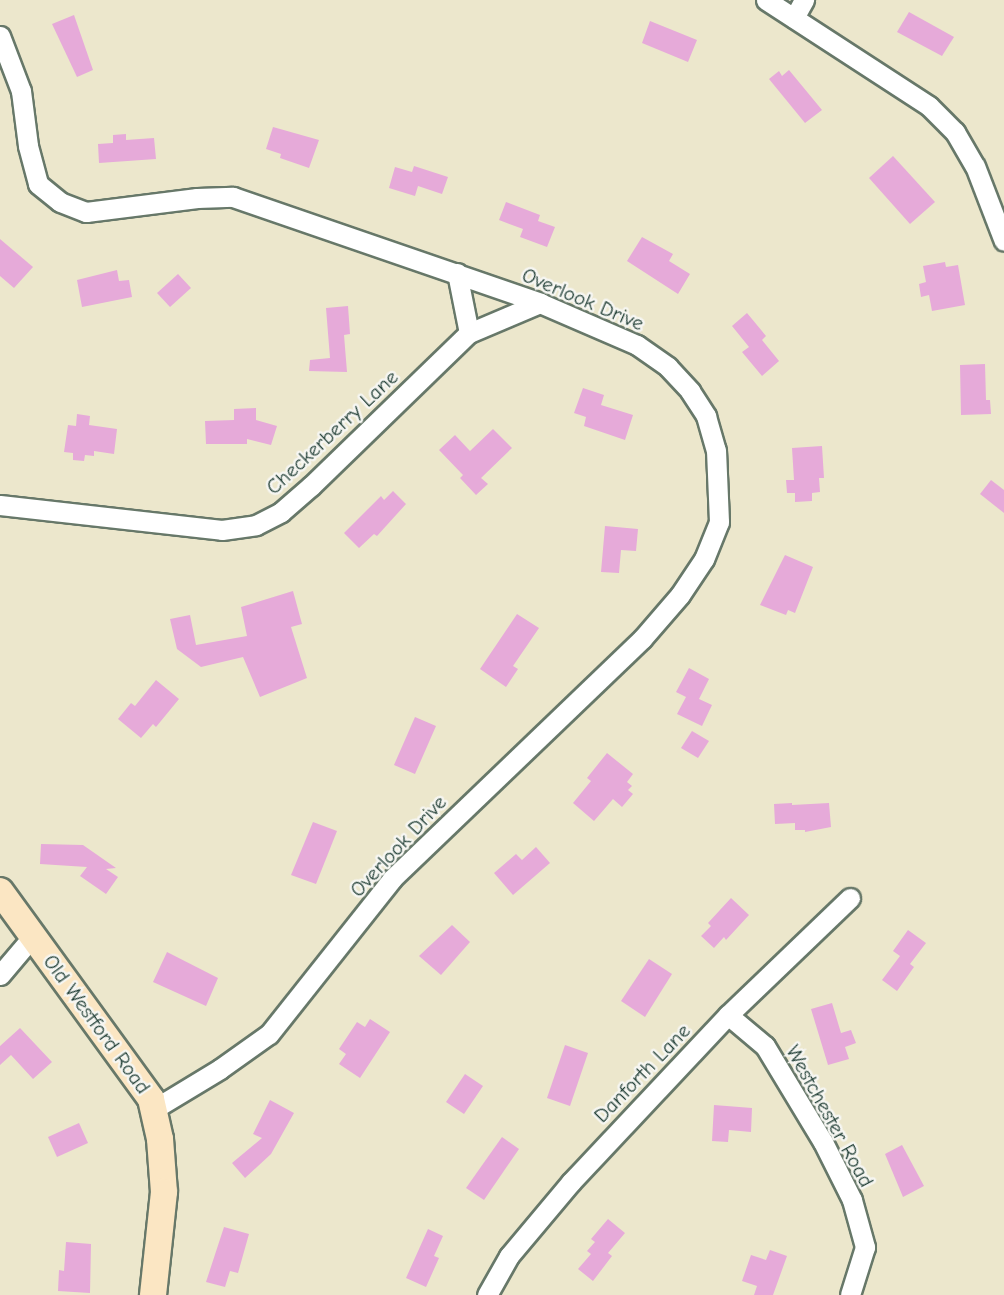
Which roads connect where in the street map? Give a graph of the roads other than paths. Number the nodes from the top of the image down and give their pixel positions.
1 (766, 0) edge
2 (804, 0) edge
3 (794, 18) junction
4 (0, 36) edge
5 (1004, 241) edge
6 (457, 273) junction
7 (540, 303) junction
8 (468, 333) junction
9 (0, 505) edge
10 (0, 891) edge
11 (850, 898) dead end
12 (33, 936) junction
13 (0, 975) edge
14 (728, 1015) junction
15 (154, 1109) junction
16 (153, 1295) edge
17 (486, 1295) edge
18 (850, 1295) edge

1 - 3 street
2 - 3 street
3 - 5 street
4 - 6 street, Overlook Drive
6 - 7 street, Overlook Drive
6 - 8 street
7 - 8 street, Checkerberry Lane
7 - 15 street, Overlook Drive
8 - 9 street, Checkerberry Lane
10 - 12 main road, Old Westford Road
11 - 14 street, Danforth Lane
12 - 13 street
12 - 15 main road, Old Westford Road
14 - 17 street, Danforth Lane
14 - 18 street, Westchester Road
15 - 16 main road, Old Westford Road

